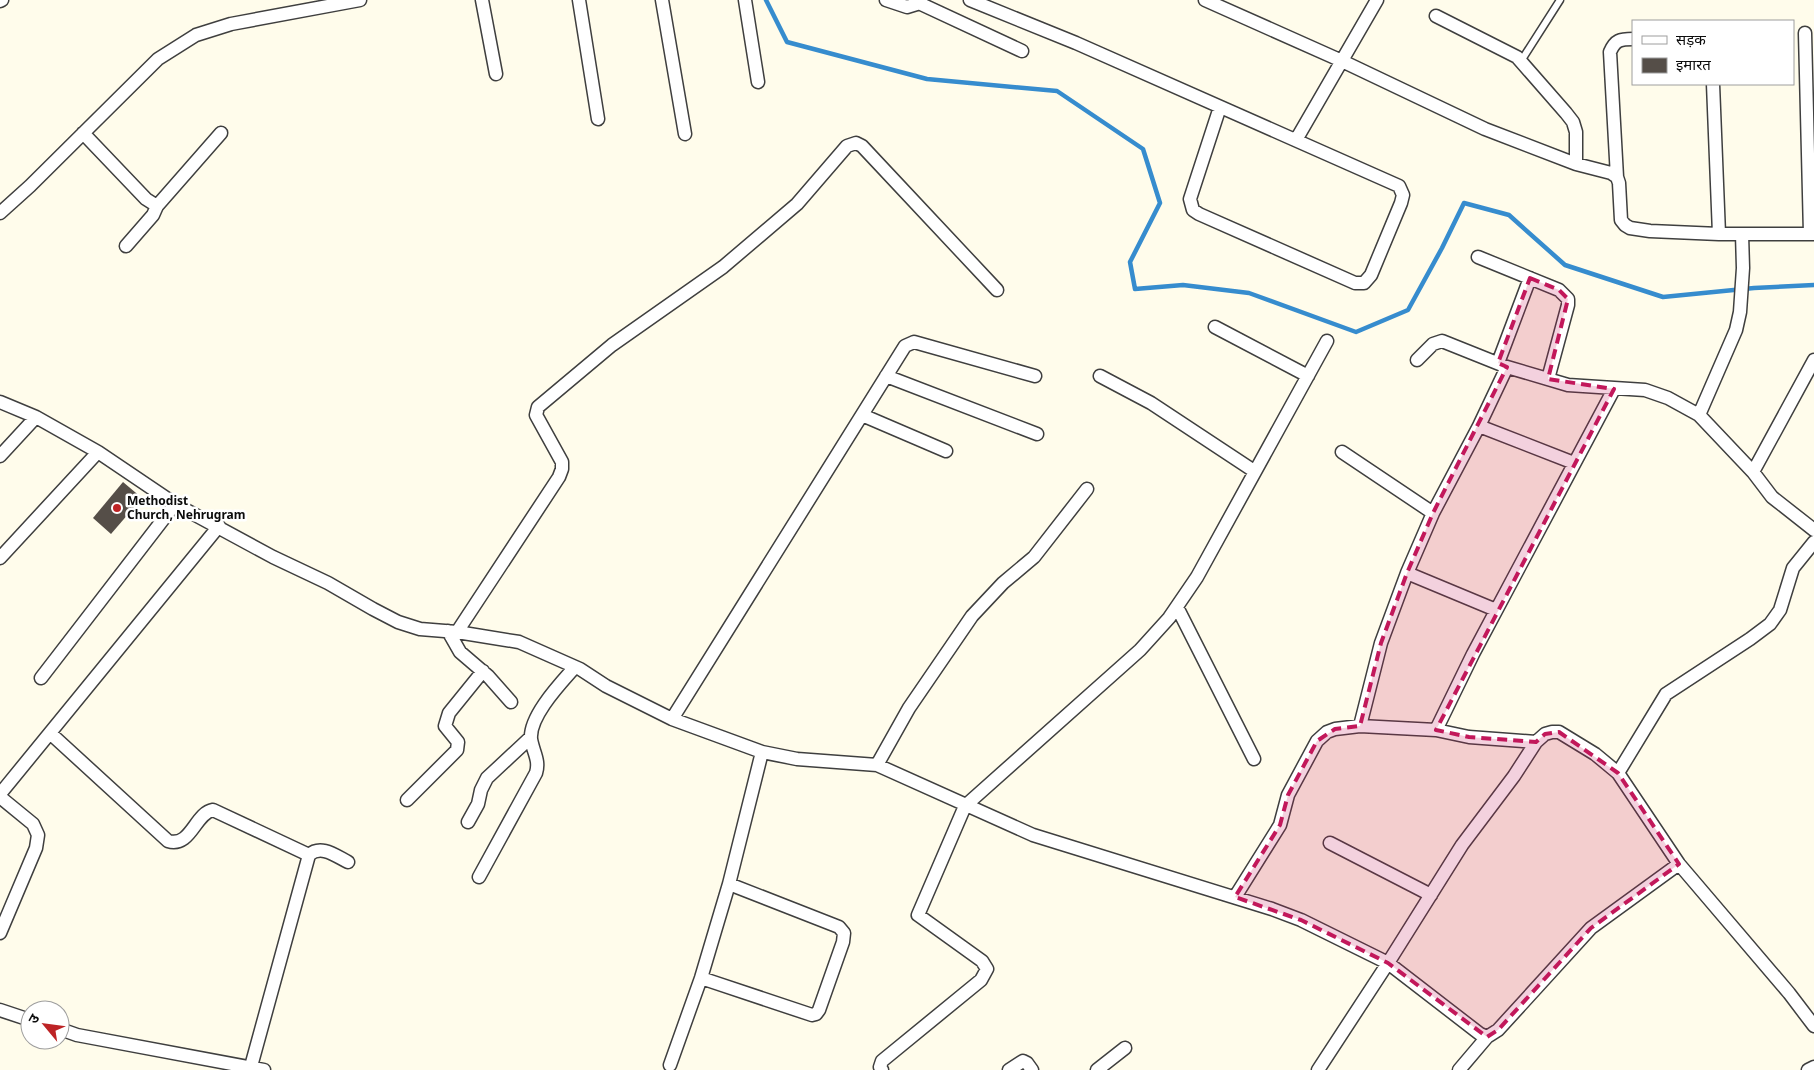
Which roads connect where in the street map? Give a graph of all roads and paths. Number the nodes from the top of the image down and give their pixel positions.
1 (360, 0) edge
2 (482, 0) edge
3 (579, 0) edge
4 (662, 0) edge
5 (745, 0) edge
6 (886, 0) edge
7 (970, 0) edge
8 (1205, 0) edge
9 (1377, 0) edge
10 (1560, 0) edge
11 (918, 1) edge
12 (1436, 16) dead end
13 (1804, 33) edge
14 (1632, 39) edge
15 (1022, 50) dead end
16 (1342, 60) junction
17 (1521, 61) junction
18 (496, 74) dead end
19 (758, 82) dead end
20 (1713, 85) edge
21 (1220, 107) junction
22 (598, 119) dead end
23 (83, 133) junction
24 (220, 133) dead end
25 (685, 134) dead end
26 (1296, 140) junction
27 (1576, 164) junction
28 (1617, 177) junction
29 (156, 206) junction
30 (0, 213) edge
31 (1719, 234) junction
32 (1742, 234) junction
33 (1812, 234) edge
34 (126, 246) dead end
35 (1478, 257) dead end
36 (1530, 278) junction
37 (997, 290) dead end
38 (1214, 327) dead end
39 (1326, 342) dead end
40 (1416, 360) dead end
41 (1814, 360) edge
42 (1503, 365) junction
43 (886, 376) junction
44 (1035, 376) dead end
45 (1100, 376) dead end
46 (1308, 376) junction
47 (1548, 379) junction
48 (1614, 389) junction
49 (0, 402) edge
50 (862, 415) junction
51 (1699, 415) junction
52 (36, 417) junction
53 (1479, 426) junction
54 (1037, 434) dead end
55 (946, 451) dead end
56 (98, 452) junction
57 (1342, 452) dead end
58 (0, 456) edge
59 (1574, 463) junction
60 (1254, 471) junction
61 (1753, 472) junction
62 (1087, 489) dead end
63 (175, 504) junction
64 (1433, 513) junction
65 (219, 526) junction
66 (1814, 530) edge
67 (1814, 542) edge
68 (0, 558) edge
69 (1407, 573) junction
70 (1177, 607) junction
71 (1496, 610) junction
72 (452, 631) junction
73 (575, 667) junction
74 (483, 671) junction
75 (41, 678) dead end
76 (511, 702) dead end
77 (672, 719) junction
78 (1360, 726) junction
79 (1436, 730) junction
80 (50, 733) junction
81 (531, 737) junction
82 (1536, 742) junction
83 (762, 752) junction
84 (1254, 759) dead end
85 (878, 765) junction
86 (1618, 773) junction
87 (0, 795) edge
88 (408, 800) dead end
89 (965, 806) junction
90 (468, 822) dead end
91 (1330, 843) dead end
92 (309, 854) junction
93 (348, 862) dead end
94 (1679, 864) junction
95 (479, 877) dead end
96 (729, 884) junction
97 (1431, 895) junction
98 (1235, 897) junction
99 (0, 933) edge
100 (1388, 963) junction
101 (701, 978) junction
102 (0, 1010) edge
103 (20, 1017) edge
104 (1814, 1026) edge
105 (70, 1033) edge
106 (1487, 1036) junction
107 (1125, 1048) dead end
108 (670, 1065) dead end
109 (1814, 1067) edge
110 (250, 1068) edge
111 (264, 1070) edge
112 (882, 1070) edge
113 (1009, 1070) edge
114 (1032, 1070) edge
115 (1097, 1070) edge
116 (1318, 1070) edge
117 (1459, 1070) edge
118 (1808, 1070) edge

1 - 23 street
2 - 18 street
3 - 22 street
4 - 25 street
5 - 19 street
6 - 11 street
7 - 21 street
8 - 16 street
9 - 16 street
10 - 17 lane
11 - 15 street
12 - 17 street
13 - 33 street
14 - 28 street
16 - 26 street
16 - 27 street
17 - 27 street
20 - 31 street
21 - 26 street
21 - 26 street
23 - 29 street
23 - 30 street
24 - 29 street
27 - 28 street
28 - 31 street
29 - 34 street
31 - 32 street
32 - 33 street
32 - 51 street
35 - 36 street
36 - 42 street
36 - 47 street
37 - 72 street
38 - 46 street
39 - 46 street
40 - 42 street
41 - 61 street
42 - 47 street
42 - 53 street
43 - 44 street
43 - 50 street
43 - 54 street
45 - 60 street
46 - 60 street
47 - 48 street
48 - 51 street
48 - 59 street
49 - 52 street
50 - 55 street
50 - 77 street
51 - 61 street
52 - 56 street
52 - 58 street
53 - 59 street
53 - 64 street
56 - 63 street
56 - 68 street
57 - 64 street
59 - 71 street
60 - 70 street
61 - 66 street
62 - 85 street
63 - 65 street
63 - 75 street
64 - 69 street
65 - 72 street
65 - 80 street
67 - 86 street
69 - 71 street
69 - 78 street
70 - 84 street
70 - 89 street
71 - 79 street
72 - 73 street
72 - 74 street
73 - 77 street
73 - 81 street
74 - 76 street
74 - 88 street
77 - 83 street
78 - 79 street
78 - 98 street
79 - 82 street
80 - 87 street
80 - 92 street
81 - 90 street
81 - 95 street
82 - 86 street
82 - 97 street
83 - 85 street
83 - 96 street
85 - 89 street
86 - 94 street
87 - 99 street
89 - 98 street
89 - 112 street
91 - 97 street
92 - 93 street
92 - 110 street
94 - 104 street
94 - 106 street
96 - 101 street
96 - 101 street
97 - 100 street
98 - 100 street
100 - 106 street
100 - 116 street
101 - 108 street
102 - 103 street
105 - 110 street
106 - 117 street
107 - 115 street
109 - 118 street
110 - 111 street
113 - 114 street

